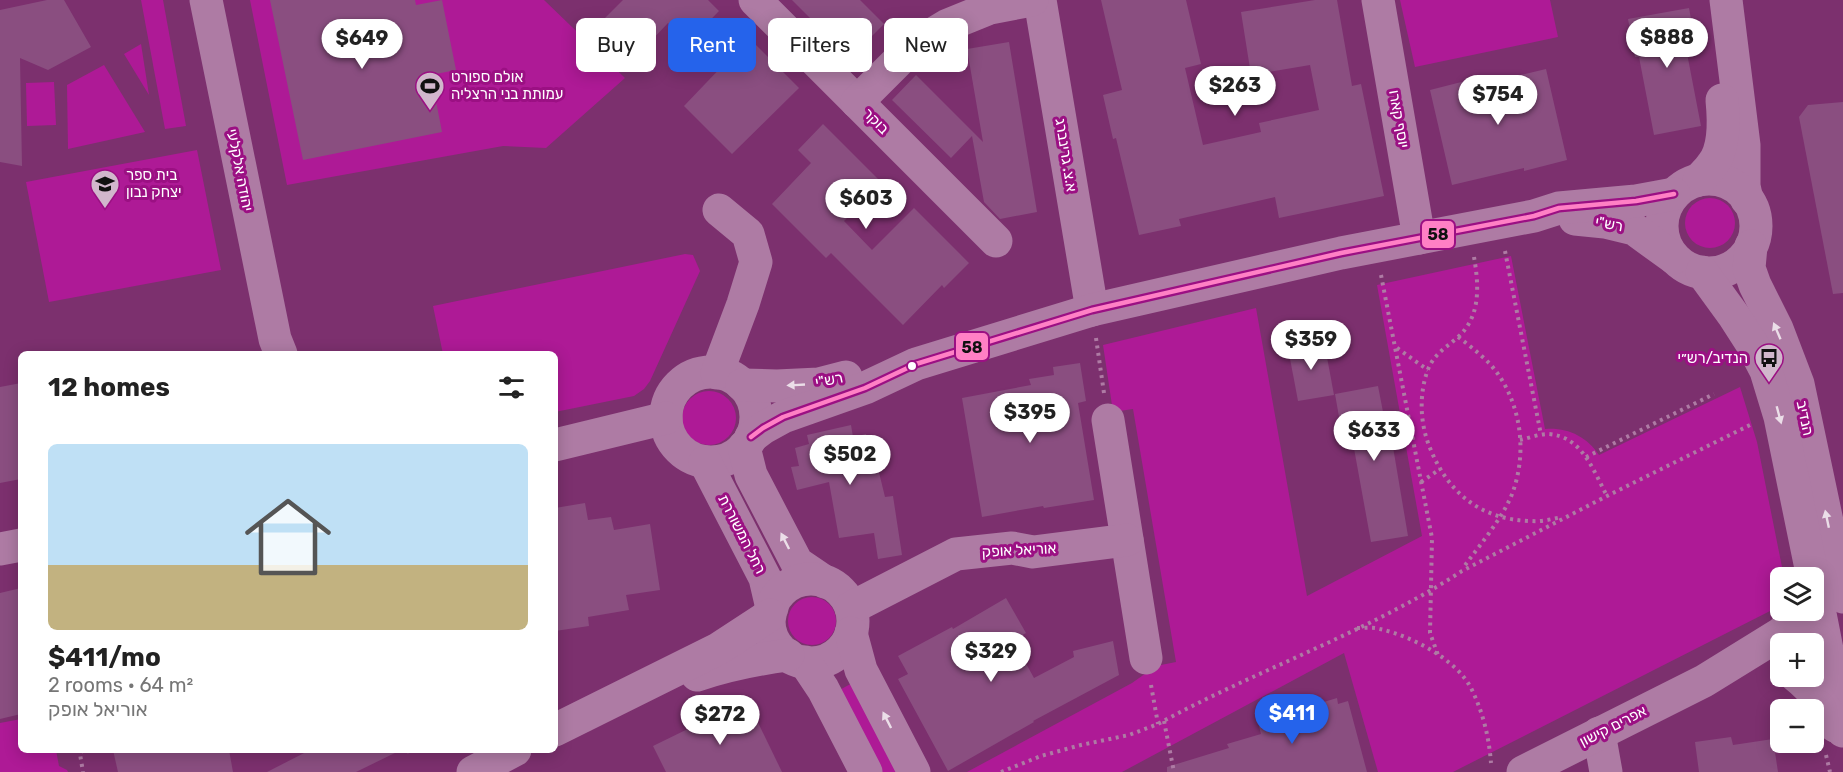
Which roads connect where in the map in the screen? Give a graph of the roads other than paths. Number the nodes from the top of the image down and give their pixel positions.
1 (206, 0) edge
2 (755, 0) edge
3 (1032, 0) edge
4 (1040, 0) edge
5 (1378, 0) edge
6 (1724, 0) edge
7 (857, 102) junction
8 (1686, 187) junction
9 (1747, 200) junction
10 (719, 210) dead end
11 (1534, 216) junction
12 (1419, 238) junction
13 (996, 242) dead end
14 (1751, 246) junction
15 (1688, 265) junction
16 (1092, 310) junction
17 (276, 349) edge
18 (916, 364) junction
19 (730, 379) junction
20 (666, 418) junction
21 (1108, 420) road end
22 (748, 442) junction
23 (558, 444) edge
24 (705, 462) junction
25 (1127, 540) junction
26 (18, 546) edge
27 (0, 549) edge
28 (1812, 567) edge
29 (1815, 567) edge
30 (825, 582) junction
31 (771, 612) junction
32 (851, 621) junction
33 (1798, 621) edge
34 (1822, 621) edge
35 (1146, 658) road end
36 (796, 659) junction
37 (1770, 667) edge
38 (1704, 681) junction
39 (1808, 687) edge
40 (596, 709) junction
41 (558, 728) edge
42 (1843, 730) edge
43 (1599, 733) junction
44 (1843, 743) edge
45 (509, 753) edge
46 (473, 772) edge
47 (866, 772) edge
48 (914, 772) edge
49 (1523, 772) edge
50 (1606, 772) edge

1 - 17 street, יהודה אלקלעי
2 - 7 street, בוקר
3 - 7 street
4 - 16 street, א.צ. גרינברג
5 - 12 street, יוסף קארו
6 - 8 street
6 - 9 street
7 - 13 street, בוקר
8 - 9 street
8 - 11 street, רש"י
8 - 15 street
9 - 14 street
10 - 19 street
11 - 12 street, רש"י
11 - 15 street, רש"י
12 - 16 street, רש"י
14 - 15 street
29 -> 14 street, הנדיב
15 -> 28 street, הנדיב
16 - 18 street, רש"י
18 -> 19 street, רש"י
18 - 22 street, רש"י
19 - 20 street
19 - 22 street
20 - 23 street
20 - 24 street
21 - 25 street
22 - 24 street
30 -> 22 street
24 - 31 street, רחל המשוררת
25 - 32 street, אוריאל אופק
25 - 35 street
26 - 27 street
30 - 31 street
30 - 32 street
31 - 36 street
31 - 40 street
32 - 36 street
48 -> 32 street
33 - 38 street, אפרים קישון
34 - 42 street, הנדיב
36 - 40 street
36 - 47 street
37 - 38 street, אפרים קישון
38 - 43 street, אפרים קישון
39 - 44 street
40 - 41 street
43 - 49 street, אפרים קישון
43 - 50 street
45 - 46 street

